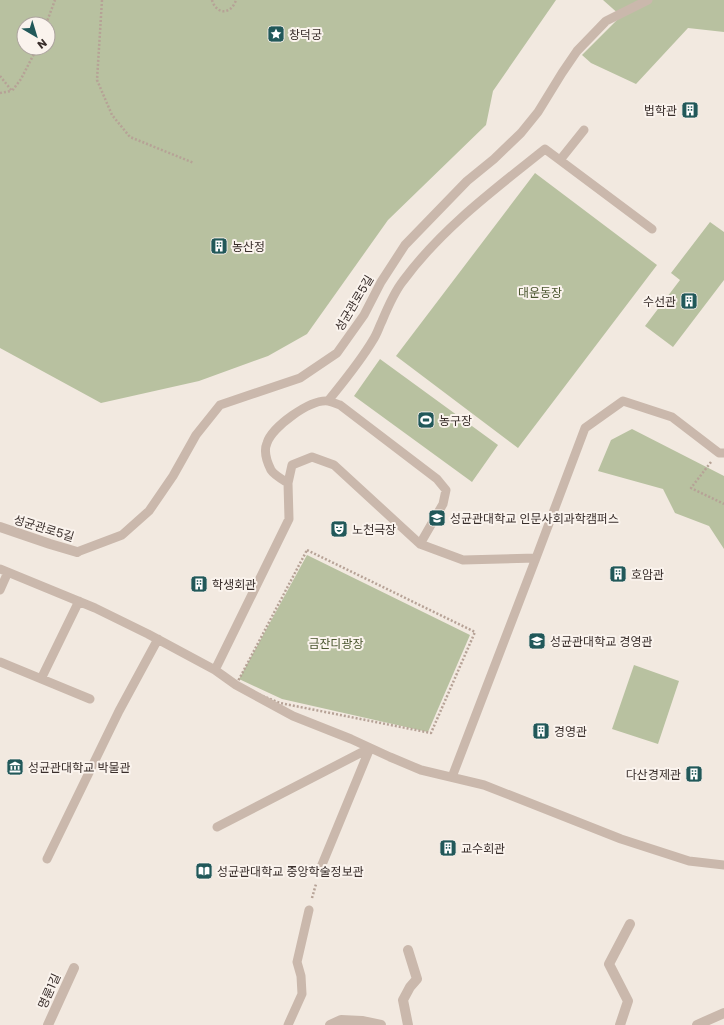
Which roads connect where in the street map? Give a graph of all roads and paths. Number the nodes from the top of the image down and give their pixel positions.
1 (55, 0) edge
2 (102, 0) edge
3 (212, 0) edge
4 (236, 0) edge
5 (648, 0) edge
6 (49, 16) edge
7 (33, 56) edge
8 (0, 76) edge
9 (12, 91) junction
10 (0, 92) edge
11 (584, 130) dead end
12 (560, 160) junction
13 (194, 163) dead end
14 (652, 229) dead end
15 (328, 401) junction
16 (721, 453) edge
17 (288, 483) junction
18 (724, 504) edge
19 (0, 528) edge
20 (420, 544) junction
21 (77, 552) joint
22 (536, 558) junction
23 (4, 570) edge
24 (0, 590) edge
25 (79, 601) junction
26 (158, 639) junction
27 (0, 662) edge
28 (215, 670) junction
29 (41, 679) junction
30 (236, 685) junction
31 (90, 699) dead end
32 (370, 748) junction
33 (452, 777) junction
34 (217, 827) dead end
35 (47, 859) dead end
36 (724, 865) edge
37 (319, 872) joint
38 (309, 910) joint
39 (630, 924) dead end
40 (408, 950) dead end
41 (74, 968) dead end
42 (724, 1013) edge
43 (48, 1025) edge
44 (288, 1025) edge
45 (330, 1025) edge
46 (380, 1025) edge
47 (408, 1025) edge
48 (620, 1025) edge
49 (698, 1025) edge

1 - 6 path
2 - 13 path
3 - 4 path
5 - 21 lane, 성균관로5길
7 - 9 path
8 - 9 path
9 - 10 path
11 - 12 lane
12 - 14 lane
12 - 15 lane
15 - 17 lane
15 - 20 lane
16 - 18 path
16 - 22 lane
17 - 20 lane
17 - 28 lane
19 - 21 street, 성균관로5길
20 - 22 lane
22 - 33 lane
23 - 24 lane
23 - 25 lane
25 - 26 lane
25 - 29 lane
26 - 28 lane
26 - 35 lane
27 - 29 lane
28 - 30 lane
29 - 31 lane
30 - 30 path
30 - 32 lane
32 - 33 lane
32 - 34 lane
32 - 37 lane
33 - 36 lane
37 - 38 path
38 - 44 lane
39 - 48 street
40 - 47 street
41 - 43 street, 명륜1길
42 - 49 street
45 - 46 street

